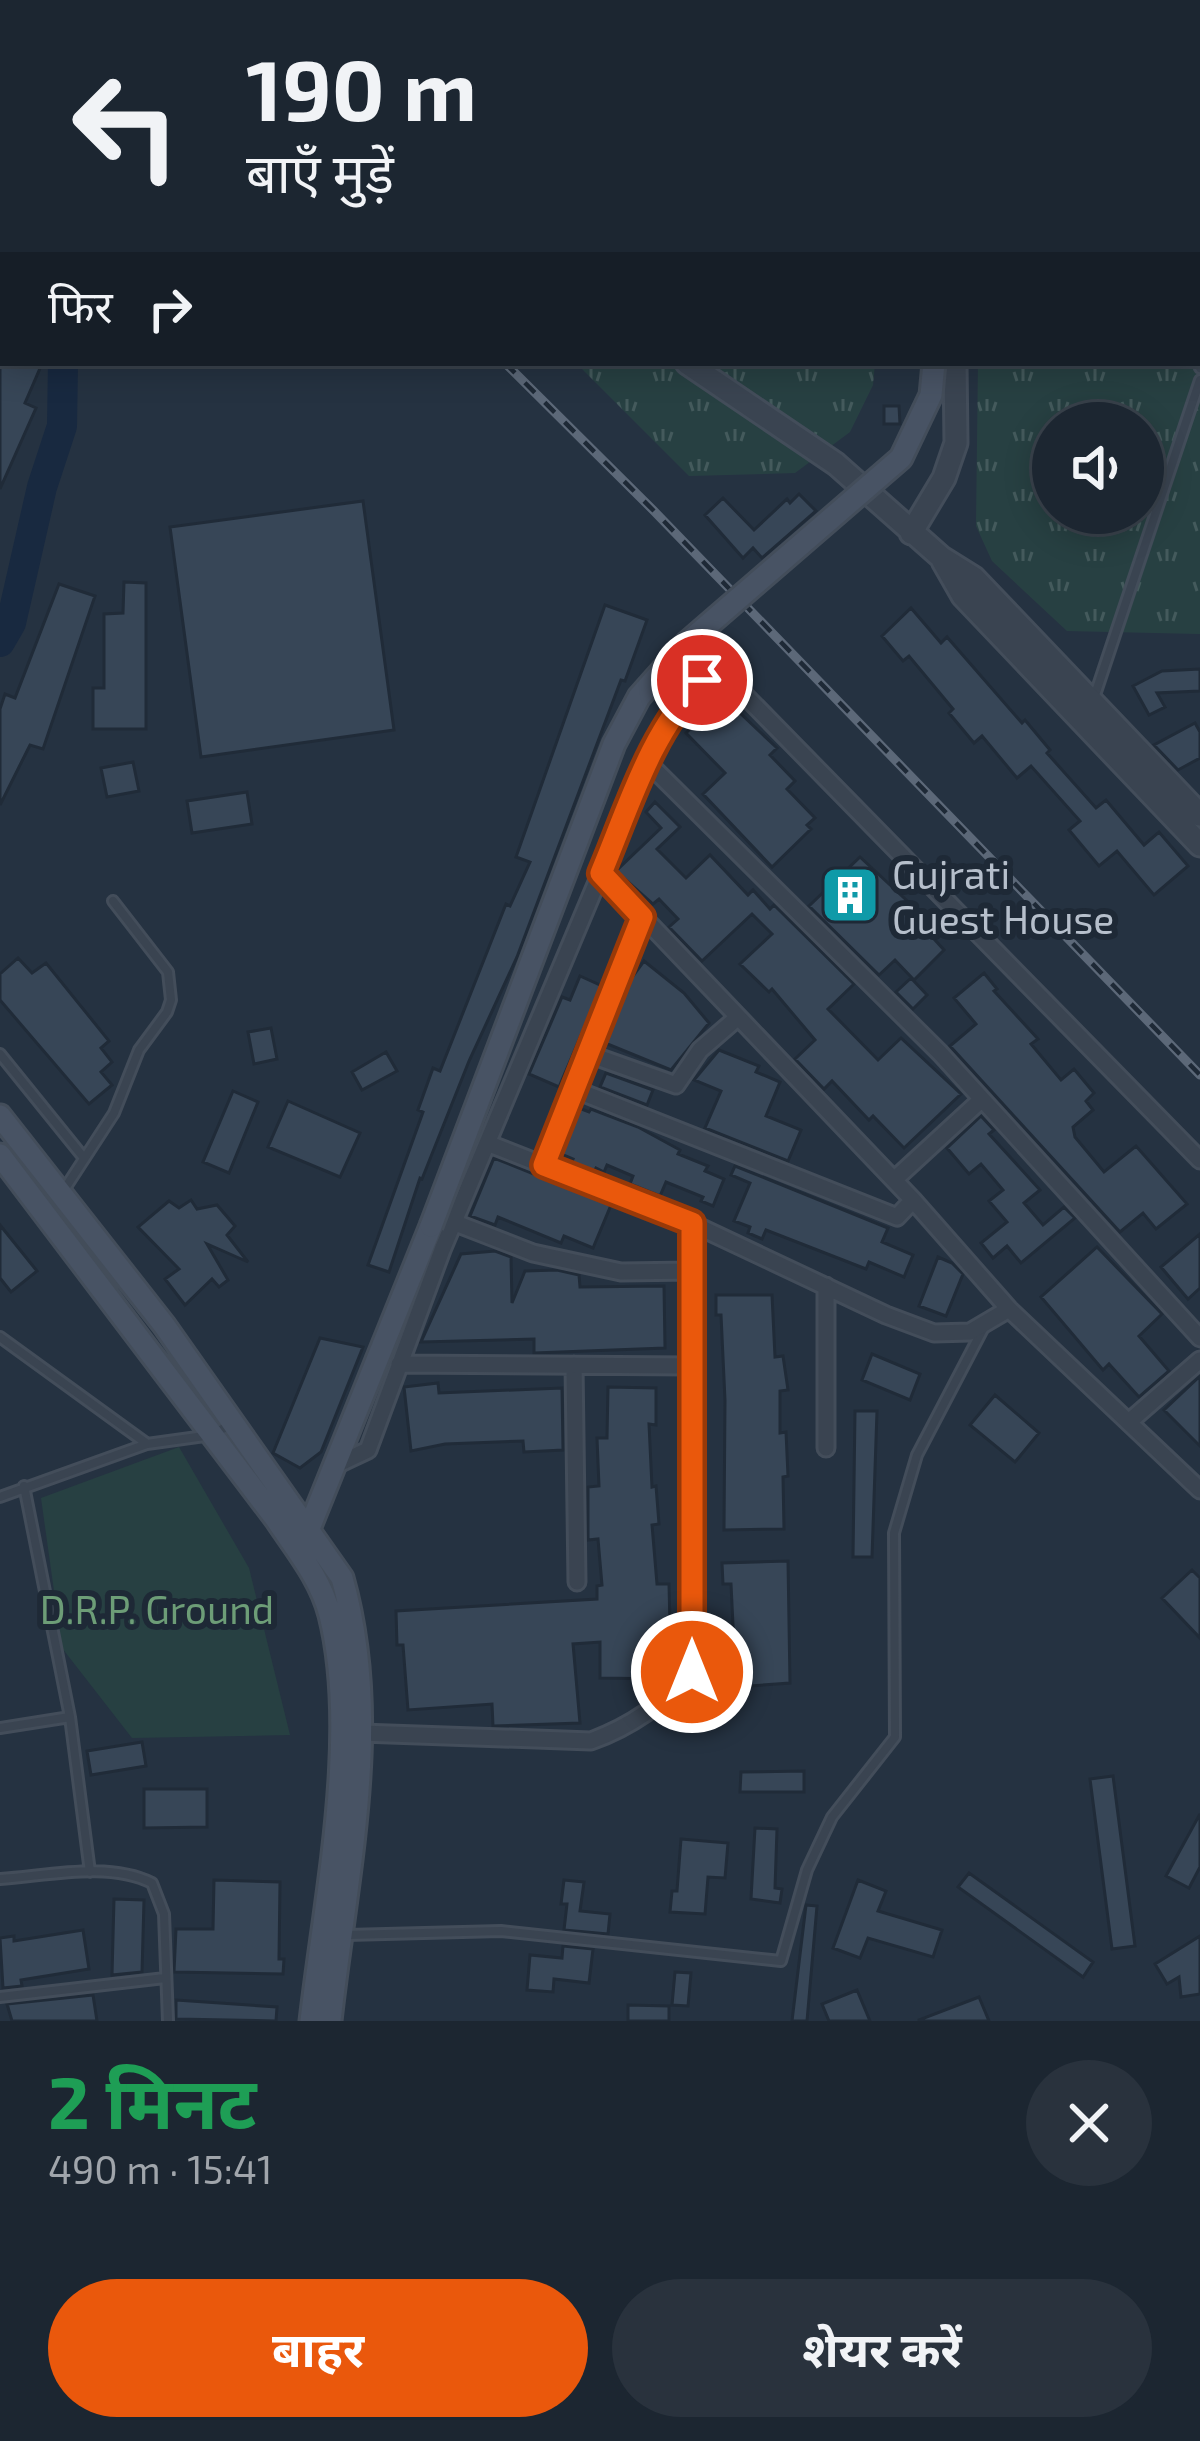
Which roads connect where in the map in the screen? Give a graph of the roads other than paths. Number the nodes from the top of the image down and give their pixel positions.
1 (0, 4) edge
2 (0, 20) edge
3 (691, 366) edge
4 (934, 366) edge
5 (955, 366) edge
6 (1200, 380) edge
7 (911, 532) junction
8 (942, 558) junction
9 (1094, 700) junction
10 (1086, 722) junction
11 (647, 762) junction
12 (1160, 803) junction
13 (1195, 803) edge
14 (1200, 845) edge
15 (601, 873) junction
16 (113, 901) dead end
17 (642, 917) junction
18 (737, 1018) junction
19 (586, 1053) junction
20 (0, 1054) edge
21 (572, 1088) junction
22 (981, 1100) junction
23 (0, 1116) edge
24 (487, 1143) junction
25 (0, 1155) edge
26 (84, 1158) junction
27 (1200, 1160) edge
28 (544, 1165) junction
29 (894, 1180) junction
30 (61, 1194) junction
31 (913, 1199) junction
32 (692, 1223) junction
33 (442, 1224) junction
34 (691, 1271) junction
35 (826, 1286) junction
36 (1009, 1309) junction
37 (986, 1323) junction
38 (0, 1337) edge
39 (1200, 1338) edge
40 (1200, 1360) edge
41 (399, 1364) junction
42 (574, 1365) junction
43 (692, 1366) junction
44 (235, 1421) junction
45 (1130, 1421) junction
46 (212, 1435) junction
47 (147, 1444) junction
48 (826, 1448) dead end
49 (334, 1466) junction
50 (24, 1486) junction
51 (1200, 1490) edge
52 (0, 1497) edge
53 (309, 1530) junction
54 (299, 1553) junction
55 (577, 1582) dead end
56 (70, 1717) junction
57 (0, 1727) edge
58 (361, 1733) junction
59 (90, 1872) junction
60 (0, 1879) edge
61 (339, 1935) junction
62 (165, 1978) junction
63 (0, 1997) edge
64 (168, 2021) edge
65 (311, 2021) edge
66 (330, 2021) edge

1 - 2 lane
3 - 7 street
4 - 33 main road, bridge
5 - 7 street
6 - 9 lane
7 - 8 street
8 - 9 street
8 - 10 street
9 - 10 lane
9 - 13 street
10 - 12 street
11 - 15 street
11 - 22 street
11 - 27 street
12 - 13 street
12 - 14 street
15 - 17 street
15 - 24 street
16 - 26 lane
17 - 18 street
17 - 19 street
18 - 19 street
18 - 29 street
19 - 21 street
20 - 26 lane
21 - 28 street
21 - 31 street
22 - 29 street
22 - 39 street
23 - 30 main road
24 - 28 street
24 - 33 street
25 - 46 main road
26 - 30 lane
28 - 32 street
29 - 31 street
30 - 44 main road
31 - 36 street
32 - 34 street
32 - 35 street
33 - 34 street
33 - 41 street
33 - 49 main road
34 - 43 street
35 - 37 street
35 - 48 street
36 - 37 street
36 - 45 street
37 - 61 lane
38 - 47 lane
40 - 45 street
41 - 42 street
41 - 49 street
42 - 43 street
42 - 55 street
43 - 58 street
44 - 46 lane
44 - 53 main road
45 - 51 street
46 - 47 lane
46 - 54 main road
47 - 50 lane
49 - 53 main road
50 - 52 lane
50 - 56 lane
53 - 54 main road
53 - 58 main road
54 - 65 main road
56 - 57 lane
56 - 59 lane
58 - 61 main road
59 - 60 lane
59 - 62 lane
61 - 66 main road
62 - 63 lane
62 - 64 lane

